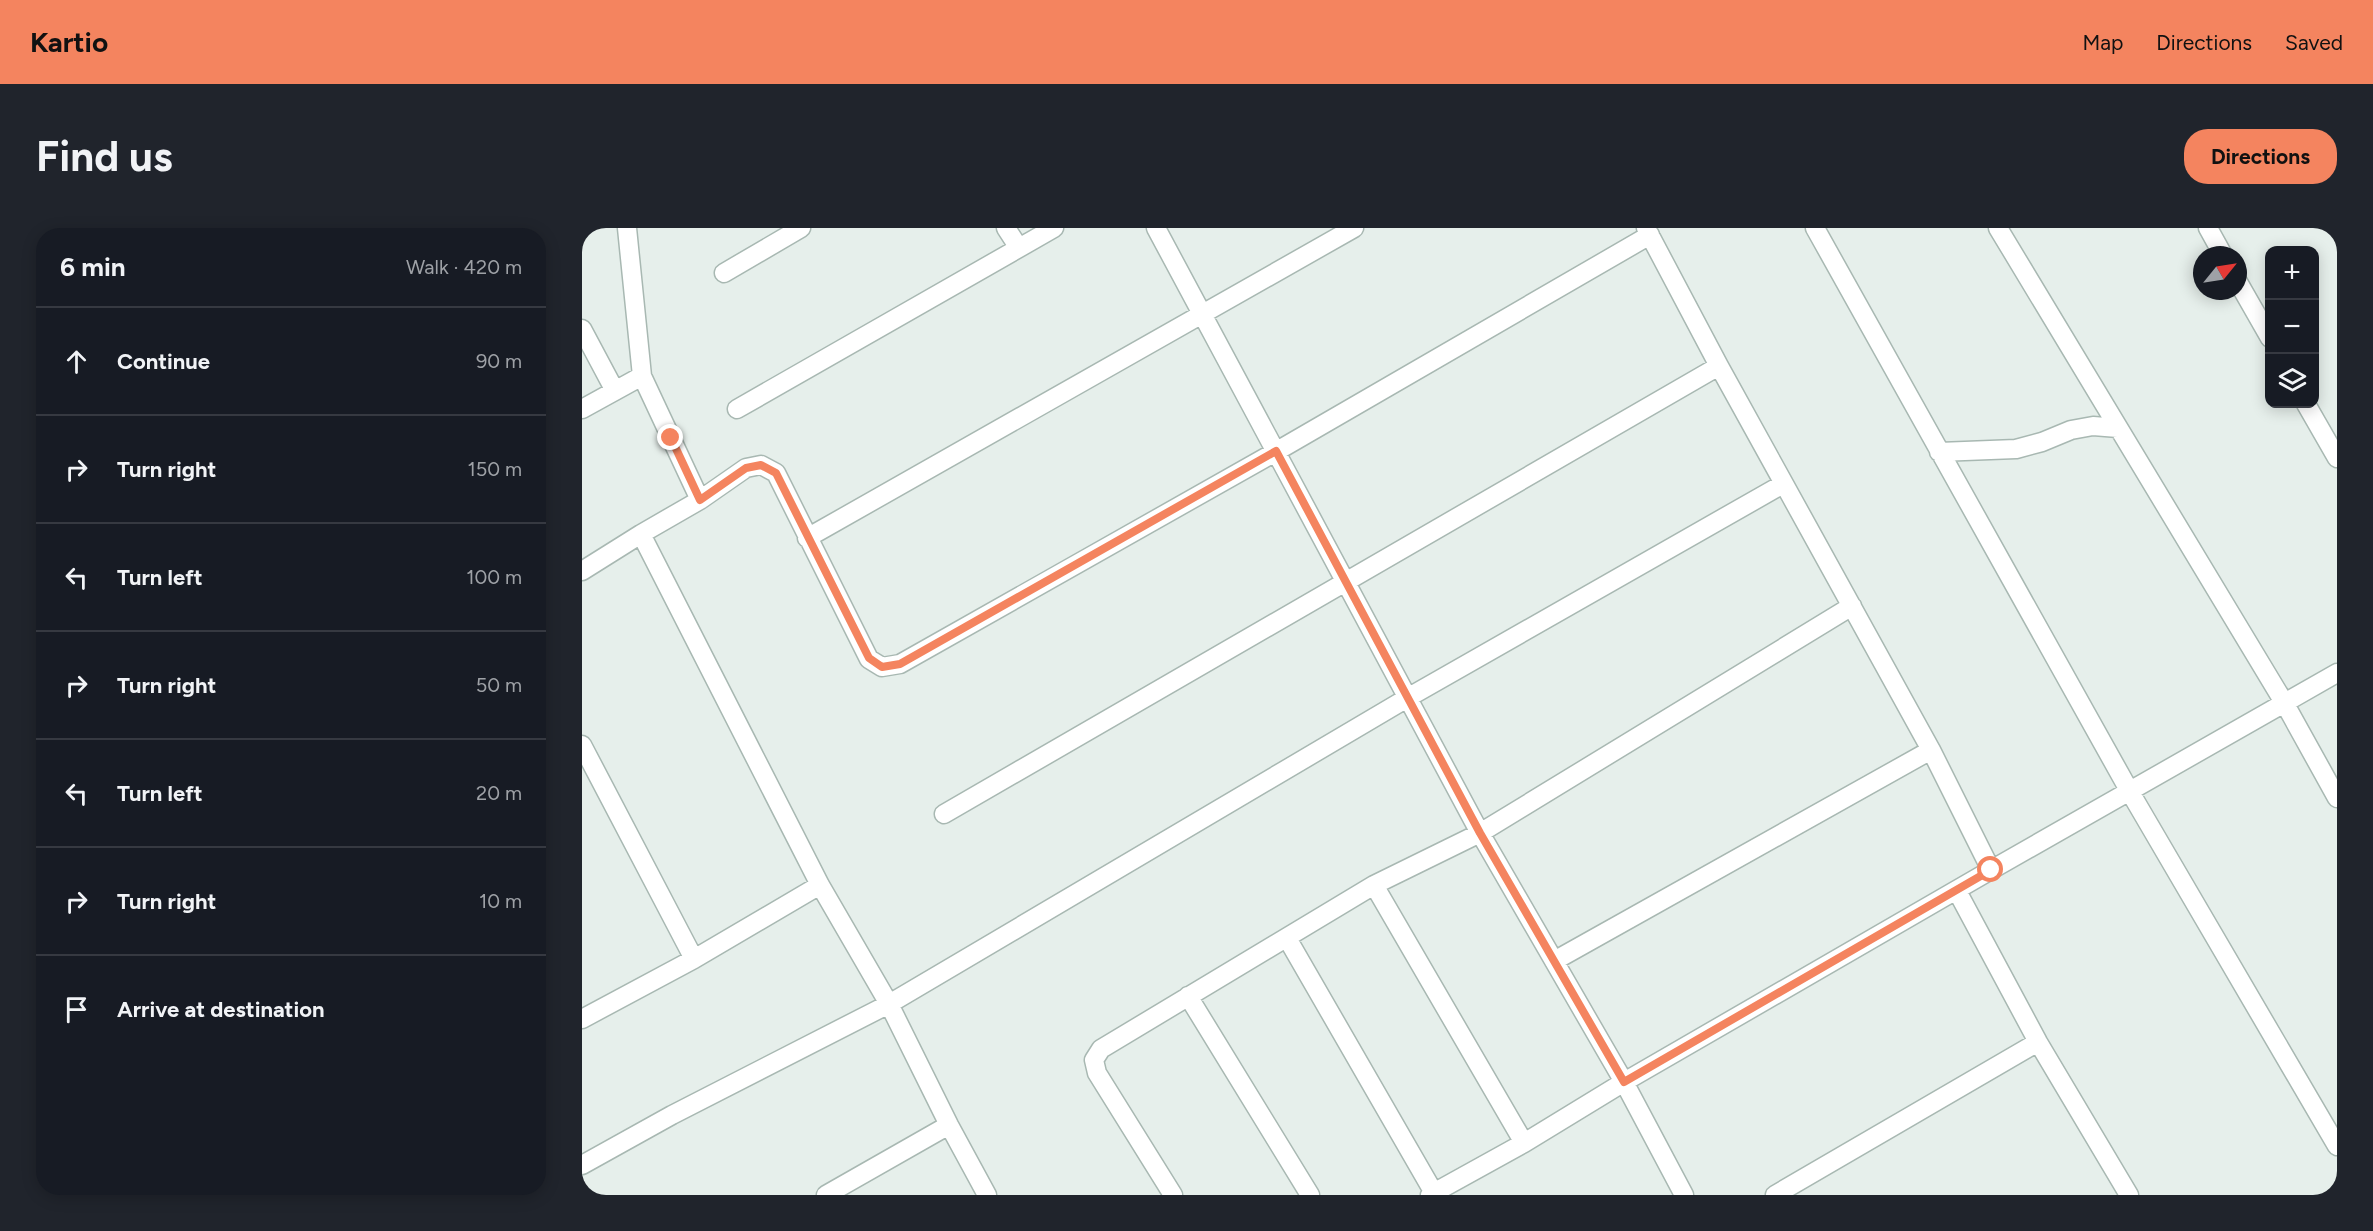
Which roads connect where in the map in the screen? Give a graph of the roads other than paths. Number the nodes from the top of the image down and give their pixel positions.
1 (627, 228) edge
2 (801, 228) edge
3 (1006, 228) edge
4 (1054, 228) edge
5 (1156, 228) edge
6 (1354, 228) edge
7 (1815, 228) edge
8 (1998, 228) edge
9 (2208, 228) edge
10 (1648, 232) edge
11 (2218, 246) edge
12 (1019, 248) junction
13 (724, 273) dead end
14 (2247, 298) edge
15 (1204, 314) junction
16 (582, 329) edge
17 (2265, 329) edge
18 (1719, 366) junction
19 (642, 376) junction
20 (615, 390) junction
21 (2308, 408) edge
22 (582, 409) edge
23 (737, 409) dead end
24 (2118, 428) junction
25 (1276, 451) junction
26 (1939, 452) junction
27 (2337, 458) edge
28 (1783, 484) junction
29 (700, 500) junction
30 (641, 534) junction
31 (807, 538) junction
32 (582, 571) edge
33 (1346, 584) junction
34 (1852, 606) junction
35 (2337, 673) edge
36 (1409, 697) junction
37 (2285, 704) junction
38 (582, 746) edge
39 (1931, 750) junction
40 (2130, 792) junction
41 (2337, 798) edge
42 (944, 813) dead end
43 (1480, 833) junction
44 (1991, 870) junction
45 (820, 885) junction
46 (1374, 885) junction
47 (1957, 891) junction
48 (1287, 938) junction
49 (694, 959) junction
50 (1554, 961) junction
51 (1188, 996) junction
52 (889, 1004) junction
53 (582, 1019) edge
54 (2038, 1042) junction
55 (1624, 1082) junction
56 (949, 1125) junction
57 (1524, 1143) junction
58 (2337, 1146) edge
59 (582, 1165) edge
60 (2121, 1192) edge
61 (1432, 1194) edge
62 (826, 1195) edge
63 (987, 1195) edge
64 (1173, 1195) edge
65 (1310, 1195) edge
66 (1684, 1195) edge
67 (1775, 1195) edge

1 - 19 street
2 - 13 street
3 - 12 street
4 - 12 street
5 - 15 street
6 - 15 street
7 - 26 street
8 - 24 street
9 - 11 street
10 - 18 street
10 - 25 street
12 - 23 street
14 - 17 street
15 - 25 street
15 - 31 street
16 - 20 street
18 - 28 street
18 - 33 street
19 - 20 street
19 - 29 street
20 - 22 street
21 - 27 street
24 - 26 street
24 - 37 street
25 - 31 street
25 - 33 street
26 - 40 street
28 - 34 street
28 - 36 street
29 - 30 street
29 - 31 street
30 - 32 street
30 - 45 street
33 - 36 street
33 - 42 street
34 - 39 street
34 - 43 street
35 - 37 street
36 - 43 street
36 - 52 street
37 - 40 street
37 - 41 street
38 - 49 street
39 - 44 street
39 - 50 street
40 - 44 street
40 - 58 street
43 - 46 street
43 - 50 street
44 - 47 street
45 - 49 street
45 - 52 street
46 - 48 street
46 - 57 street
47 - 54 street
47 - 55 street
48 - 51 street
48 - 61 street
49 - 53 street
50 - 55 street
51 - 64 street
51 - 65 street
52 - 56 street
52 - 59 street
54 - 60 street
54 - 67 street
55 - 57 street
55 - 66 street
56 - 62 street
56 - 63 street
57 - 61 street

